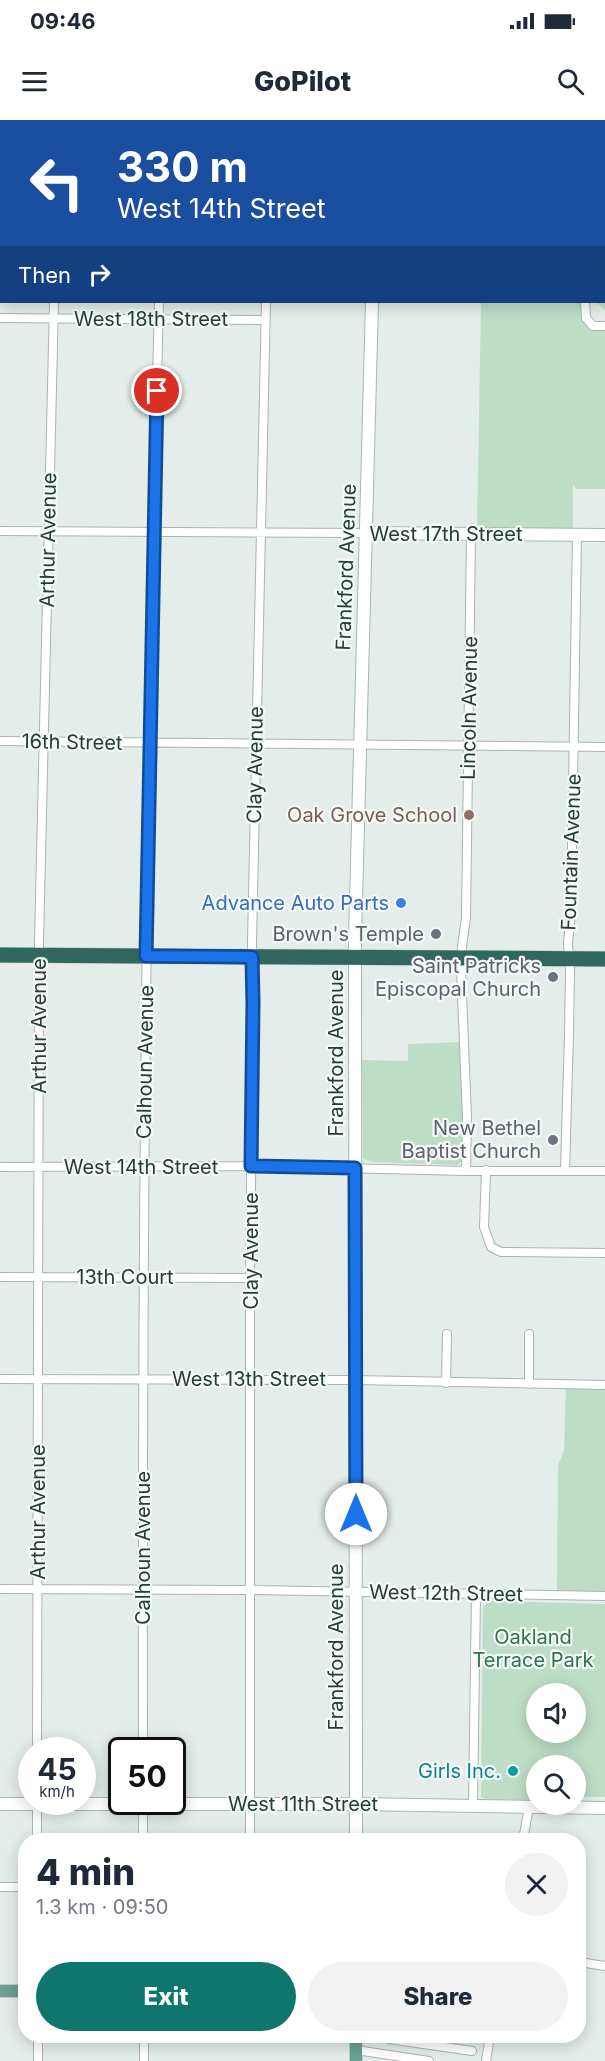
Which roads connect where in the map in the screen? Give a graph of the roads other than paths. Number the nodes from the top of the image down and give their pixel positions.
1 (54, 303) edge
2 (159, 303) edge
3 (266, 303) edge
4 (372, 303) edge
5 (585, 303) edge
6 (0, 318) edge
7 (53, 318) junction
8 (159, 320) junction
9 (265, 320) junction
10 (605, 326) edge
11 (0, 531) edge
12 (48, 532) junction
13 (154, 532) junction
14 (261, 533) junction
15 (366, 533) junction
16 (471, 534) junction
17 (577, 535) junction
18 (605, 535) edge
19 (0, 741) edge
20 (43, 741) junction
21 (149, 743) junction
22 (255, 744) junction
23 (361, 745) junction
24 (468, 745) junction
25 (573, 746) junction
26 (605, 747) edge
27 (0, 956) edge
28 (39, 956) junction
29 (146, 956) junction
30 (252, 957) junction
31 (355, 957) junction
32 (461, 958) junction
33 (569, 958) junction
34 (605, 959) edge
35 (251, 1166) junction
36 (0, 1167) edge
37 (38, 1168) junction
38 (143, 1168) junction
39 (355, 1168) junction
40 (486, 1170) junction
41 (565, 1170) junction
42 (466, 1171) junction
43 (605, 1171) edge
44 (605, 1253) edge
45 (0, 1277) edge
46 (37, 1277) junction
47 (143, 1277) junction
48 (250, 1278) junction
49 (447, 1334) dead end
50 (529, 1334) dead end
51 (0, 1379) edge
52 (37, 1379) junction
53 (143, 1379) junction
54 (251, 1379) junction
55 (356, 1380) junction
56 (446, 1383) junction
57 (529, 1384) junction
58 (605, 1385) edge
59 (0, 1589) edge
60 (38, 1589) junction
61 (143, 1590) junction
62 (249, 1590) junction
63 (356, 1592) junction
64 (476, 1594) junction
65 (605, 1596) edge
66 (37, 1737) edge
67 (143, 1737) edge
68 (186, 1803) edge
69 (0, 1804) edge
70 (18, 1804) edge
71 (250, 1804) junction
72 (356, 1804) junction
73 (473, 1806) junction
74 (526, 1806) edge
75 (586, 1808) edge
76 (605, 1808) edge
77 (37, 1815) edge
78 (143, 1815) edge
79 (527, 1815) edge
80 (37, 1833) edge
81 (143, 1833) edge
82 (250, 1833) edge
83 (356, 1833) edge
84 (524, 1833) edge
85 (0, 1887) edge
86 (18, 1887) edge
87 (586, 1963) edge
88 (605, 1966) edge
89 (0, 1991) edge
90 (18, 1991) edge
91 (38, 2043) edge
92 (144, 2043) edge
93 (417, 2043) edge
94 (489, 2043) edge
95 (472, 2051) dead end
96 (356, 2055) edge
97 (38, 2061) edge
98 (144, 2061) edge
99 (429, 2061) edge
100 (486, 2061) edge

1 - 7 street, Arthur Avenue
2 - 8 street, Calhoun Avenue
3 - 9 street, Clay Avenue
4 - 15 main road, Frankford Avenue
5 - 10 street
6 - 7 street, West 18th Street
7 - 8 street, West 18th Street
7 - 12 street, Arthur Avenue
8 - 9 street, West 18th Street
8 - 13 street, Calhoun Avenue
9 - 14 street, Clay Avenue
11 - 12 street, West 17th Street
12 - 13 street, West 17th Street
12 - 20 street, Arthur Avenue
13 - 14 street, West 17th Street
13 - 21 street, Calhoun Avenue
14 - 15 street, West 17th Street
14 - 22 street, Clay Avenue
15 - 16 main road, West 17th Street
15 - 23 main road, Frankford Avenue
16 - 17 main road, West 17th Street
16 - 24 street, Lincoln Avenue
17 - 18 main road, West 17th Street
17 - 25 street, Fountain Avenue
19 - 20 street, 16th Street
20 - 21 street, 16th Street
20 - 28 street, Arthur Avenue
21 - 22 street, 16th Street
21 - 29 street, Calhoun Avenue
22 - 23 street, 16th Street
22 - 30 street, Clay Avenue
23 - 24 street, 16th Street
23 - 31 main road, Frankford Avenue
24 - 25 street, 16th Street
24 - 32 street, Lincoln Avenue
25 - 26 street, 16th Street
25 - 33 street, Fountain Avenue
27 - 28 highway
28 - 29 highway
28 - 37 street, Arthur Avenue
29 - 30 highway
29 - 38 street, Calhoun Avenue
30 - 31 highway
30 - 35 street, Clay Avenue
31 - 32 highway
31 - 39 main road, Frankford Avenue
32 - 33 highway
32 - 42 street, Lincoln Avenue
33 - 34 highway
33 - 41 street, Fountain Avenue
35 - 38 street, West 14th Street
35 - 39 street, West 14th Street
35 - 48 street, Clay Avenue
36 - 37 street, West 14th Street
37 - 38 street, West 14th Street
37 - 46 street, Arthur Avenue
38 - 47 street, Calhoun Avenue
39 - 42 street, West 14th Street
39 - 55 main road, Frankford Avenue
40 - 41 street, West 14th Street
40 - 42 street, West 14th Street
40 - 44 street
41 - 43 street, West 14th Street
45 - 46 street, 13th Court
46 - 47 street, 13th Court
46 - 52 street, Arthur Avenue
47 - 48 street, 13th Court
47 - 53 street, Calhoun Avenue
48 - 54 street, Clay Avenue
49 - 56 street
50 - 57 street
51 - 52 street, West 13th Street
52 - 53 street, West 13th Street
52 - 60 street, Arthur Avenue
53 - 54 street, West 13th Street
53 - 61 street, Calhoun Avenue
54 - 55 street, West 13th Street
54 - 62 street, Clay Avenue
55 - 56 street, West 13th Street
55 - 63 main road, Frankford Avenue
56 - 57 street, West 13th Street
57 - 58 street, West 13th Street
59 - 60 street, West 12th Street
60 - 61 street, West 12th Street
60 - 66 street, Arthur Avenue
61 - 62 street, West 12th Street
61 - 67 street, Calhoun Avenue
62 - 63 street, West 12th Street
62 - 71 street, Clay Avenue
63 - 64 street, West 12th Street
63 - 72 main road, Frankford Avenue
64 - 65 street, West 12th Street
64 - 73 street
68 - 71 main road, West 11th Street
69 - 70 main road, West 11th Street
71 - 72 main road, West 11th Street
71 - 82 street, Clay Avenue
72 - 73 main road, West 11th Street
72 - 83 main road, Frankford Avenue
73 - 74 main road, West 11th Street
75 - 76 main road, West 11th Street
77 - 80 street
78 - 81 street
79 - 84 street
85 - 86 street
87 - 88 street
89 - 90 main road
91 - 97 street
92 - 98 street
93 - 95 street
94 - 100 street
96 - 99 street

